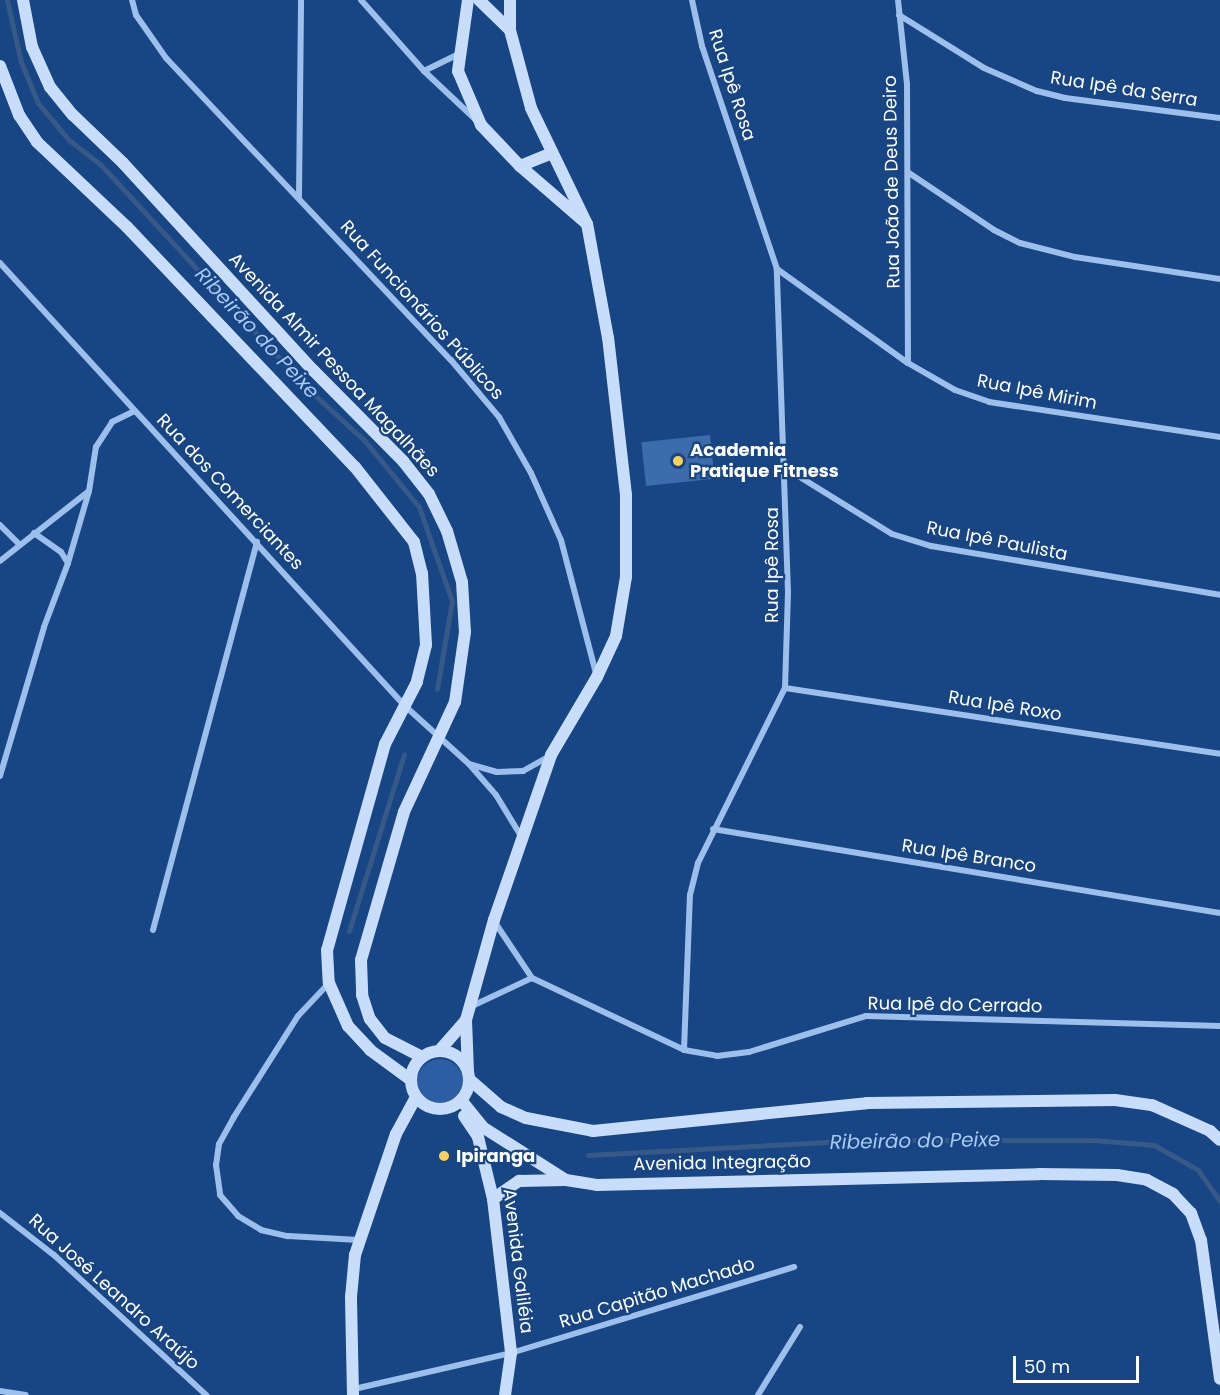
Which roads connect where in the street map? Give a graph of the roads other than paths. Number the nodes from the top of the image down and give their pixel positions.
1 (23, 0) edge
2 (132, 0) edge
3 (301, 0) edge
4 (362, 0) edge
5 (468, 0) edge
6 (479, 0) edge
7 (510, 0) edge
8 (692, 0) edge
9 (898, 0) edge
10 (899, 15) junction
11 (510, 30) junction
12 (457, 55) junction
13 (0, 66) edge
14 (424, 71) junction
15 (1220, 118) edge
16 (481, 124) junction
17 (552, 153) junction
18 (520, 166) junction
19 (909, 172) junction
20 (299, 197) junction
21 (587, 224) junction
22 (0, 263) edge
23 (777, 269) junction
24 (1220, 279) edge
25 (908, 363) junction
26 (135, 411) junction
27 (1220, 437) edge
28 (787, 469) junction
29 (88, 491) junction
30 (0, 525) edge
31 (34, 533) junction
32 (257, 542) junction
33 (19, 544) junction
34 (0, 561) edge
35 (68, 563) junction
36 (1220, 595) edge
37 (597, 677) junction
38 (785, 688) junction
39 (405, 706) junction
40 (439, 740) junction
41 (1220, 753) edge
42 (551, 755) junction
43 (468, 764) junction
44 (0, 776) edge
45 (713, 830) junction
46 (521, 836) junction
47 (1220, 913) edge
48 (494, 920) junction
49 (153, 930) dead end
50 (532, 978) junction
51 (329, 983) junction
52 (470, 1007) junction
53 (466, 1020) junction
54 (1220, 1026) edge
55 (684, 1050) junction
56 (439, 1051) junction
57 (422, 1057) junction
58 (469, 1075) junction
59 (411, 1080) junction
60 (416, 1097) junction
61 (458, 1102) junction
62 (1220, 1140) edge
63 (566, 1180) junction
64 (494, 1199) junction
65 (0, 1214) edge
66 (360, 1240) junction
67 (794, 1267) dead end
68 (800, 1327) dead end
69 (511, 1353) junction
70 (1220, 1379) edge
71 (0, 1391) edge
72 (353, 1392) edge
73 (26, 1395) edge
74 (206, 1395) edge
75 (505, 1395) edge
76 (758, 1395) edge

1 - 40 street, Avenida Almir Pessoa Magalhães
2 - 20 street, Rua Funcionários Públicos
3 - 20 street
4 - 14 street
5 - 12 street
6 - 11 street
7 - 11 street
8 - 23 street, Rua Ipê Rosa
9 - 10 street, Rua João de Deus Deiro
10 - 15 street, Rua Ipê da Serra
10 - 19 street, Rua João de Deus Deiro
11 - 17 street
12 - 14 street
12 - 16 street
13 - 39 street
14 - 16 street
16 - 18 street
17 - 18 street
17 - 21 street
18 - 21 street
19 - 24 street
19 - 25 street, Rua João de Deus Deiro
20 - 37 street, Rua Funcionários Públicos
21 - 37 street
22 - 26 street, Rua dos Comerciantes
23 - 25 street, Rua Ipê Mirim
23 - 28 street, Rua Ipê Rosa
25 - 27 street, Rua Ipê Mirim
26 - 29 street
26 - 32 street, Rua dos Comerciantes
28 - 36 street, Rua Ipê Paulista
28 - 38 street, Rua Ipê Rosa
29 - 31 street
29 - 35 street
30 - 33 street
31 - 33 street
31 - 35 street
32 - 39 street, Rua dos Comerciantes
32 - 49 street
33 - 34 street
35 - 44 street
37 - 42 street
38 - 41 street, Rua Ipê Roxo
38 - 45 street, Rua Ipê Rosa
39 - 40 street, Rua dos Comerciantes
39 - 51 street
40 - 43 street, Rua dos Comerciantes
40 - 57 street, Avenida Almir Pessoa Magalhães
42 - 43 street
42 - 46 street
43 - 46 street, Rua dos Comerciantes
45 - 47 street, Rua Ipê Branco
45 - 55 street, Rua Ipê Rosa
46 - 48 street
48 - 50 street
48 - 52 street
50 - 52 street
50 - 55 street, Rua Ipê do Cerrado
51 - 59 street
51 - 66 street
52 - 53 street
53 - 56 street
53 - 58 street
54 - 55 street, Rua Ipê do Cerrado
56 - 57 street
56 - 58 street
57 - 59 street
58 - 61 street
58 - 62 street, Avenida Integração
59 - 60 street
60 - 61 street
60 - 66 street
61 - 63 street, Avenida Integração
61 - 64 street, Avenida Galiléia
63 - 64 street
63 - 70 street, Avenida Integração
64 - 69 street, Avenida Galiléia
65 - 74 street, Rua José Leandro Araújo
66 - 72 street
67 - 69 street, Rua Capitão Machado
68 - 76 street
69 - 72 street, Rua Capitão Machado
69 - 75 street, Avenida Galiléia
71 - 73 street

